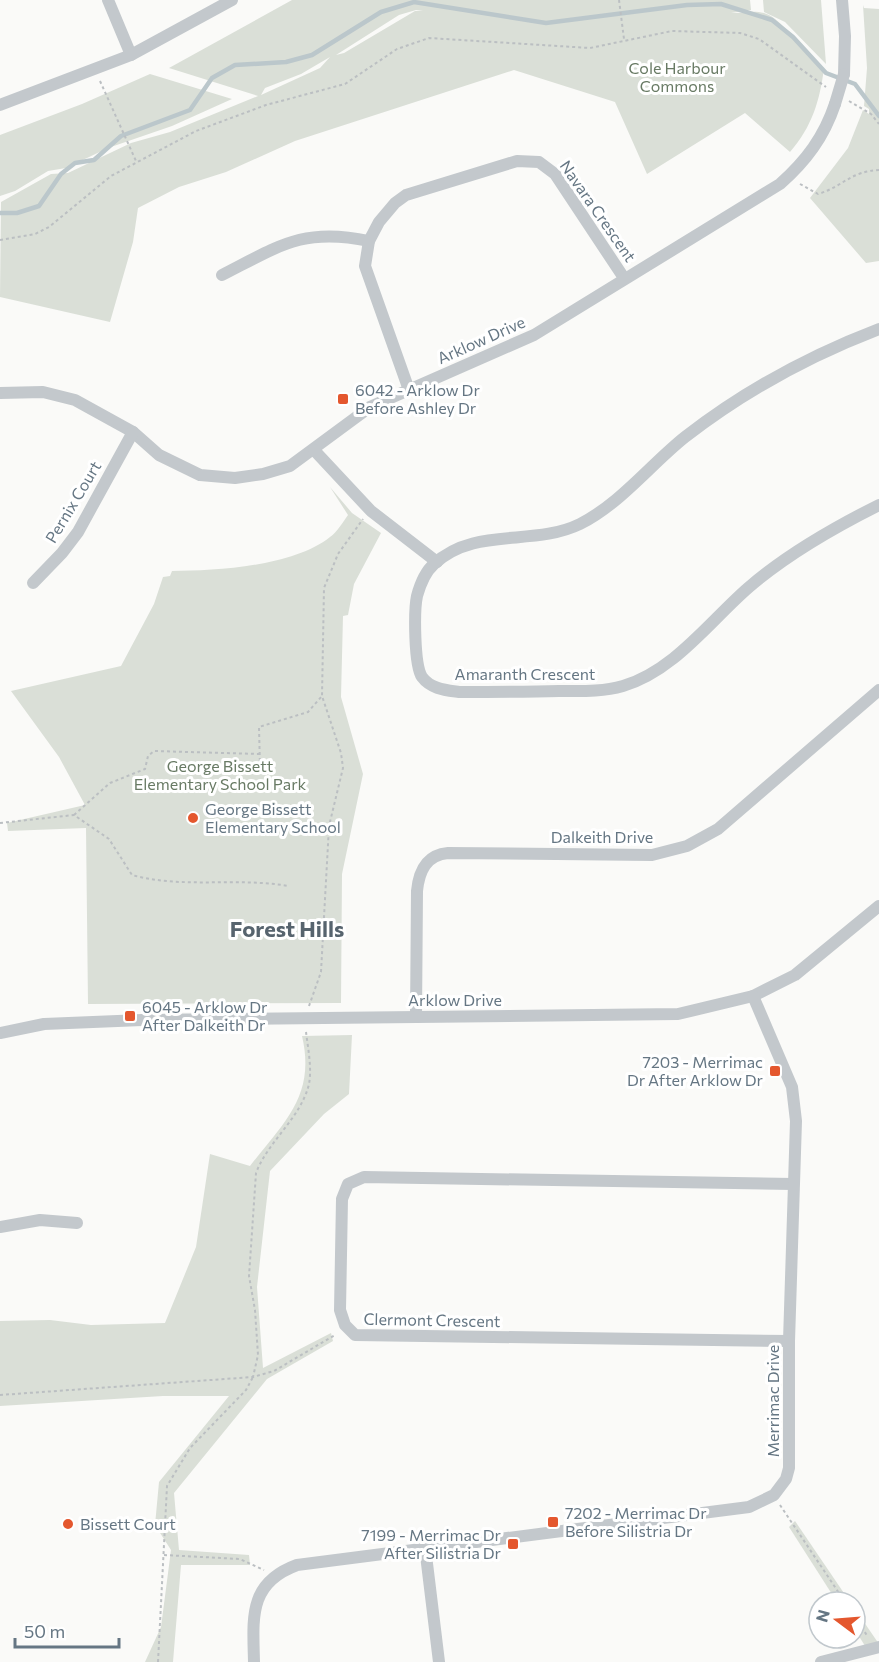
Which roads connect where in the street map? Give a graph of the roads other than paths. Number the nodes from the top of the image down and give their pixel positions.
1 (108, 0) edge
2 (232, 0) edge
3 (842, 0) edge
4 (132, 55) junction
5 (0, 105) edge
6 (369, 241) junction
7 (222, 274) dead end
8 (624, 278) junction
9 (879, 329) edge
10 (409, 390) junction
11 (0, 393) edge
12 (133, 432) junction
13 (314, 450) junction
14 (879, 506) edge
15 (437, 562) junction
16 (33, 583) dead end
17 (879, 690) edge
18 (879, 906) edge
19 (753, 996) junction
20 (416, 1017) junction
21 (0, 1033) edge
22 (793, 1184) junction
23 (77, 1223) dead end
24 (0, 1227) edge
25 (789, 1341) junction
26 (425, 1547) junction
27 (878, 1648) edge
28 (254, 1662) edge
29 (439, 1662) edge
30 (820, 1662) edge

1 - 4 street
2 - 4 street
3 - 8 street, Arklow Drive, bridge
4 - 5 street
6 - 7 street
6 - 8 street, Navara Crescent
6 - 10 street, Navara Crescent
8 - 10 street, Arklow Drive
9 - 15 street, Amaranth Crescent
10 - 13 street, Arklow Drive
11 - 12 street, Arklow Drive
12 - 13 street, Arklow Drive
12 - 16 street, Pernix Court
13 - 15 street
14 - 15 street, Amaranth Crescent
17 - 20 street, Dalkeith Drive
18 - 19 street, Arklow Drive
19 - 20 street, Arklow Drive
19 - 22 street, Merrimac Drive
20 - 21 street, Arklow Drive
22 - 25 street, Merrimac Drive
22 - 25 street, Clermont Crescent
23 - 24 street
25 - 26 street, Merrimac Drive
26 - 28 street
26 - 29 street
27 - 30 street

